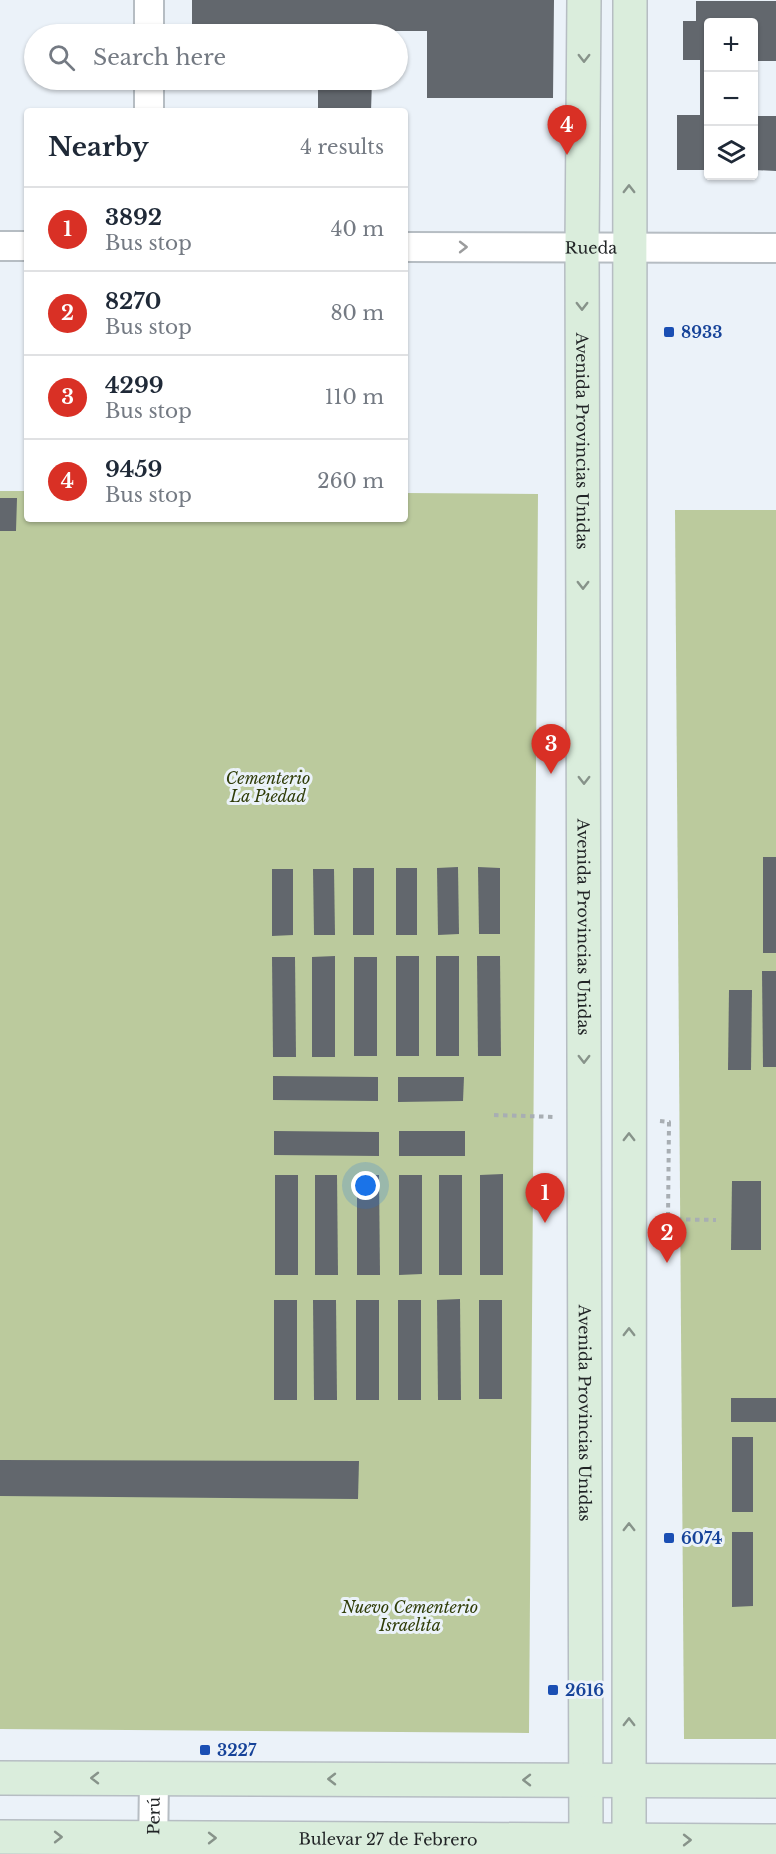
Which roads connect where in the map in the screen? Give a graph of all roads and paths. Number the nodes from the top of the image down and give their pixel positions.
1 (149, 0) edge
2 (584, 0) edge
3 (630, 0) edge
4 (149, 24) edge
5 (149, 90) edge
6 (149, 108) edge
7 (0, 246) edge
8 (24, 246) edge
9 (408, 247) edge
10 (582, 247) junction
11 (628, 248) junction
12 (776, 248) edge
13 (494, 1115) dead end
14 (517, 1116) dead end
15 (628, 1219) junction
16 (716, 1220) dead end
17 (0, 1778) edge
18 (153, 1779) junction
19 (586, 1780) junction
20 (629, 1780) junction
21 (776, 1781) edge
22 (0, 1837) edge
23 (776, 1841) edge
24 (153, 1846) edge
25 (586, 1847) edge
26 (629, 1847) edge

1 - 4 street
2 -> 10 main road, Avenida Provincias Unidas
11 -> 3 main road
5 - 6 street
7 - 8 street
9 -> 10 street, Rueda
10 - 11 street, Rueda
10 -> 19 main road, Avenida Provincias Unidas
11 - 12 street, Rueda
15 -> 11 main road
13 - 14 path
15 - 16 path
20 -> 15 main road
18 -> 17 main road
19 -> 18 main road
18 - 24 street, Perú
19 - 20 main road
19 - 25 main road, Avenida Provincias Unidas
20 - 21 main road
20 - 26 main road
22 -> 24 main road, Bulevar 27 de Febrero
26 -> 23 main road, Bulevar 27 de Febrero
24 -> 25 main road, Bulevar 27 de Febrero
25 - 26 main road, Bulevar 27 de Febrero

